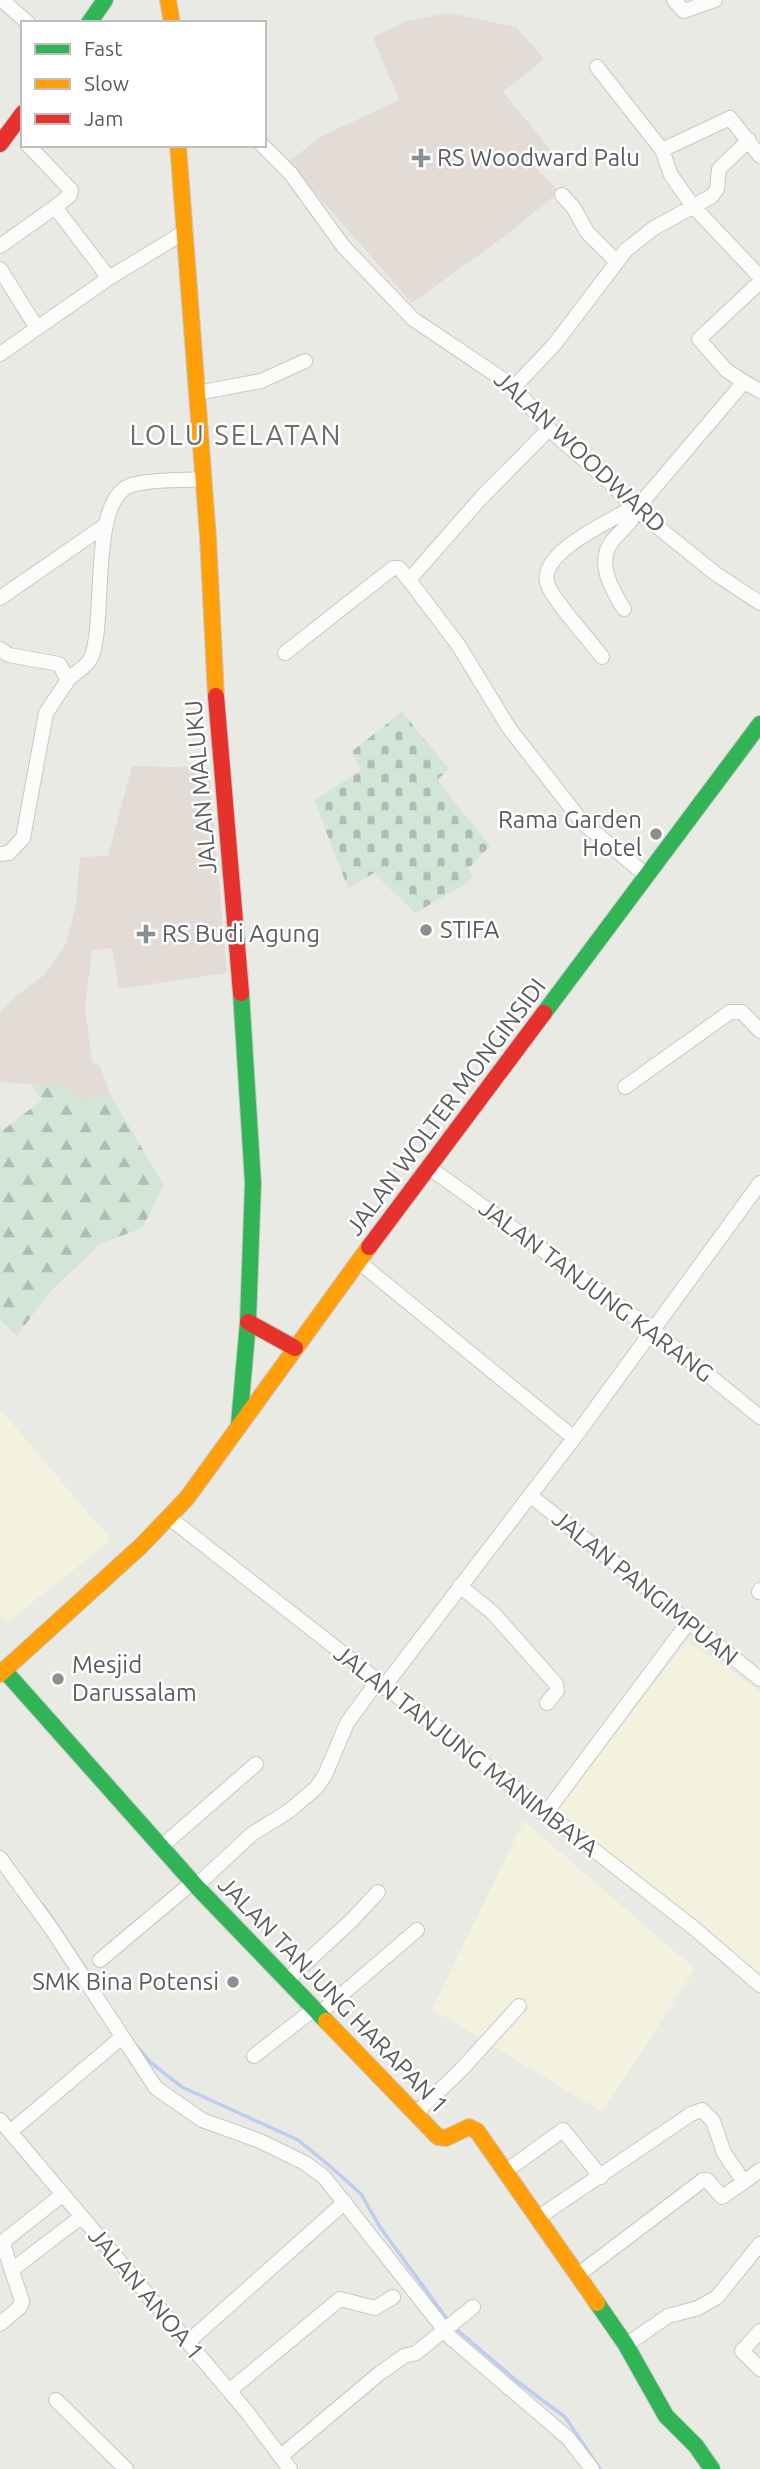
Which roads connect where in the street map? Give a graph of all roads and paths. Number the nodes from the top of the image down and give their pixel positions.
1 (2, 0) edge
2 (106, 0) edge
3 (674, 0) edge
4 (715, 0) edge
5 (25, 21) edge
6 (90, 21) edge
7 (597, 67) dead end
8 (17, 136) edge
9 (749, 140) junction
10 (0, 144) edge
11 (30, 147) edge
12 (178, 147) edge
13 (264, 147) edge
14 (662, 150) junction
15 (760, 156) edge
16 (562, 195) dead end
17 (692, 205) junction
18 (55, 207) junction
19 (186, 231) junction
20 (0, 246) edge
21 (617, 262) junction
22 (0, 269) edge
23 (109, 278) junction
24 (760, 279) edge
25 (37, 328) junction
26 (0, 354) edge
27 (305, 361) dead end
28 (744, 382) junction
29 (514, 387) junction
30 (760, 391) edge
31 (197, 393) junction
32 (549, 429) junction
33 (202, 479) junction
34 (635, 508) junction
35 (104, 526) junction
36 (409, 580) junction
37 (0, 598) edge
38 (760, 603) edge
39 (624, 609) dead end
40 (0, 649) edge
41 (285, 653) dead end
42 (602, 657) dead end
43 (89, 662) junction
44 (59, 664) junction
45 (68, 680) junction
46 (760, 724) edge
47 (0, 855) edge
48 (646, 875) junction
49 (760, 1031) edge
50 (625, 1087) dead end
51 (430, 1168) junction
52 (760, 1183) edge
53 (359, 1262) junction
54 (248, 1322) junction
55 (653, 1330) junction
56 (295, 1348) junction
57 (760, 1417) edge
58 (239, 1424) junction
59 (574, 1438) junction
60 (531, 1496) junction
61 (170, 1519) junction
62 (460, 1586) junction
63 (687, 1624) junction
64 (2, 1672) edge
65 (760, 1679) edge
66 (380, 1685) junction
67 (547, 1703) dead end
68 (256, 1764) dead end
69 (545, 1814) junction
70 (161, 1847) junction
71 (0, 1858) edge
72 (195, 1884) junction
73 (378, 1892) dead end
74 (417, 1930) dead end
75 (100, 1959) dead end
76 (287, 1980) junction
77 (760, 1985) edge
78 (519, 2006) dead end
79 (316, 2011) junction
80 (121, 2038) junction
81 (254, 2056) dead end
82 (415, 2114) junction
83 (5, 2126) edge
84 (760, 2170) edge
85 (506, 2171) junction
86 (601, 2177) junction
87 (744, 2182) junction
88 (62, 2195) junction
89 (345, 2202) junction
90 (81, 2217) junction
91 (539, 2217) junction
92 (760, 2244) edge
93 (13, 2269) junction
94 (579, 2274) junction
95 (393, 2297) dead end
96 (468, 2312) dead end
97 (0, 2324) edge
98 (447, 2329) junction
99 (760, 2331) edge
100 (188, 2342) junction
101 (626, 2345) junction
102 (760, 2369) edge
103 (229, 2391) junction
104 (56, 2400) dead end
105 (285, 2463) edge
106 (126, 2469) edge
107 (592, 2469) edge
108 (712, 2469) edge

1 - 5 street
2 - 6 main road
3 - 4 street
7 - 14 street
8 - 10 main road
9 - 14 street
9 - 15 street
9 - 17 street
11 - 18 street
12 - 19 main road, JALAN MALUKU
13 - 29 street, JALAN WOODWARD
14 - 17 street
16 - 21 street
17 - 21 street
17 - 24 street
18 - 20 street
18 - 23 street
19 - 23 street
19 - 31 main road, JALAN MALUKU
21 - 29 street
22 - 25 street
23 - 25 street
24 - 28 street
25 - 26 street
27 - 31 street
28 - 30 street
28 - 34 street
29 - 32 street, JALAN WOODWARD
31 - 33 main road, JALAN MALUKU
32 - 34 street, JALAN WOODWARD
32 - 36 street
33 - 35 street
33 - 54 main road, JALAN MALUKU
34 - 38 street, JALAN WOODWARD
34 - 39 street
34 - 42 street
35 - 37 street
35 - 43 street
36 - 41 street
36 - 48 street
40 - 44 street
43 - 44 street
43 - 45 street
44 - 45 street
45 - 47 street
46 - 48 main road, JALAN WOLTER MONGINSIDI
48 - 51 main road, JALAN WOLTER MONGINSIDI
49 - 50 street
51 - 53 main road, JALAN WOLTER MONGINSIDI
51 - 55 street, JALAN TANJUNG KARANG
52 - 55 street, JALAN PANGIMPUAN
53 - 56 main road, JALAN WOLTER MONGINSIDI
53 - 59 street
54 - 56 main road
54 - 58 main road, JALAN MALUKU
55 - 57 street, JALAN TANJUNG KARANG
55 - 59 street, JALAN PANGIMPUAN
56 - 58 main road, JALAN WOLTER MONGINSIDI
58 - 61 main road, JALAN WOLTER MONGINSIDI
59 - 60 street, JALAN PANGIMPUAN
60 - 62 street, JALAN PANGIMPUAN
60 - 63 street, JALAN PANGIMPUAN
61 - 64 main road, JALAN WOLTER MONGINSIDI
61 - 66 street, JALAN TANJUNG MANIMBAYA
62 - 66 street, JALAN PANGIMPUAN
62 - 67 street
63 - 65 street, JALAN PANGIMPUAN
63 - 69 street
64 - 70 main road, JALAN TANJUNG HARAPAN 1
66 - 69 street, JALAN TANJUNG MANIMBAYA
66 - 72 street, JALAN PANGIMPUAN
68 - 70 street
69 - 77 street, JALAN TANJUNG MANIMBAYA
70 - 72 main road, JALAN TANJUNG HARAPAN 1
71 - 80 street
72 - 75 street, JALAN PANGIMPUAN
72 - 76 main road, JALAN TANJUNG HARAPAN 1
73 - 76 street
74 - 79 street
76 - 79 main road, JALAN TANJUNG HARAPAN 1
78 - 82 street
79 - 81 street
79 - 82 main road, JALAN TANJUNG HARAPAN 1
80 - 83 street
80 - 89 street
82 - 85 main road, JALAN TANJUNG HARAPAN 1
83 - 88 street, JALAN ANOA 1
84 - 87 street
85 - 86 street
85 - 91 main road, JALAN TANJUNG HARAPAN 1
86 - 87 street
86 - 91 street
87 - 94 street
88 - 90 street, JALAN ANOA 1
88 - 93 street
89 - 98 street
89 - 100 street
90 - 93 street
90 - 100 street, JALAN ANOA 1
91 - 94 main road, JALAN TANJUNG HARAPAN 1
92 - 101 street
93 - 97 street
94 - 101 main road, JALAN TANJUNG HARAPAN 1
95 - 103 street
96 - 98 street
98 - 105 street
98 - 107 street
99 - 102 street
100 - 103 street, JALAN ANOA 1
101 - 108 main road, JALAN TANJUNG HARAPAN 1
103 - 105 street, JALAN ANOA 1
104 - 106 street

